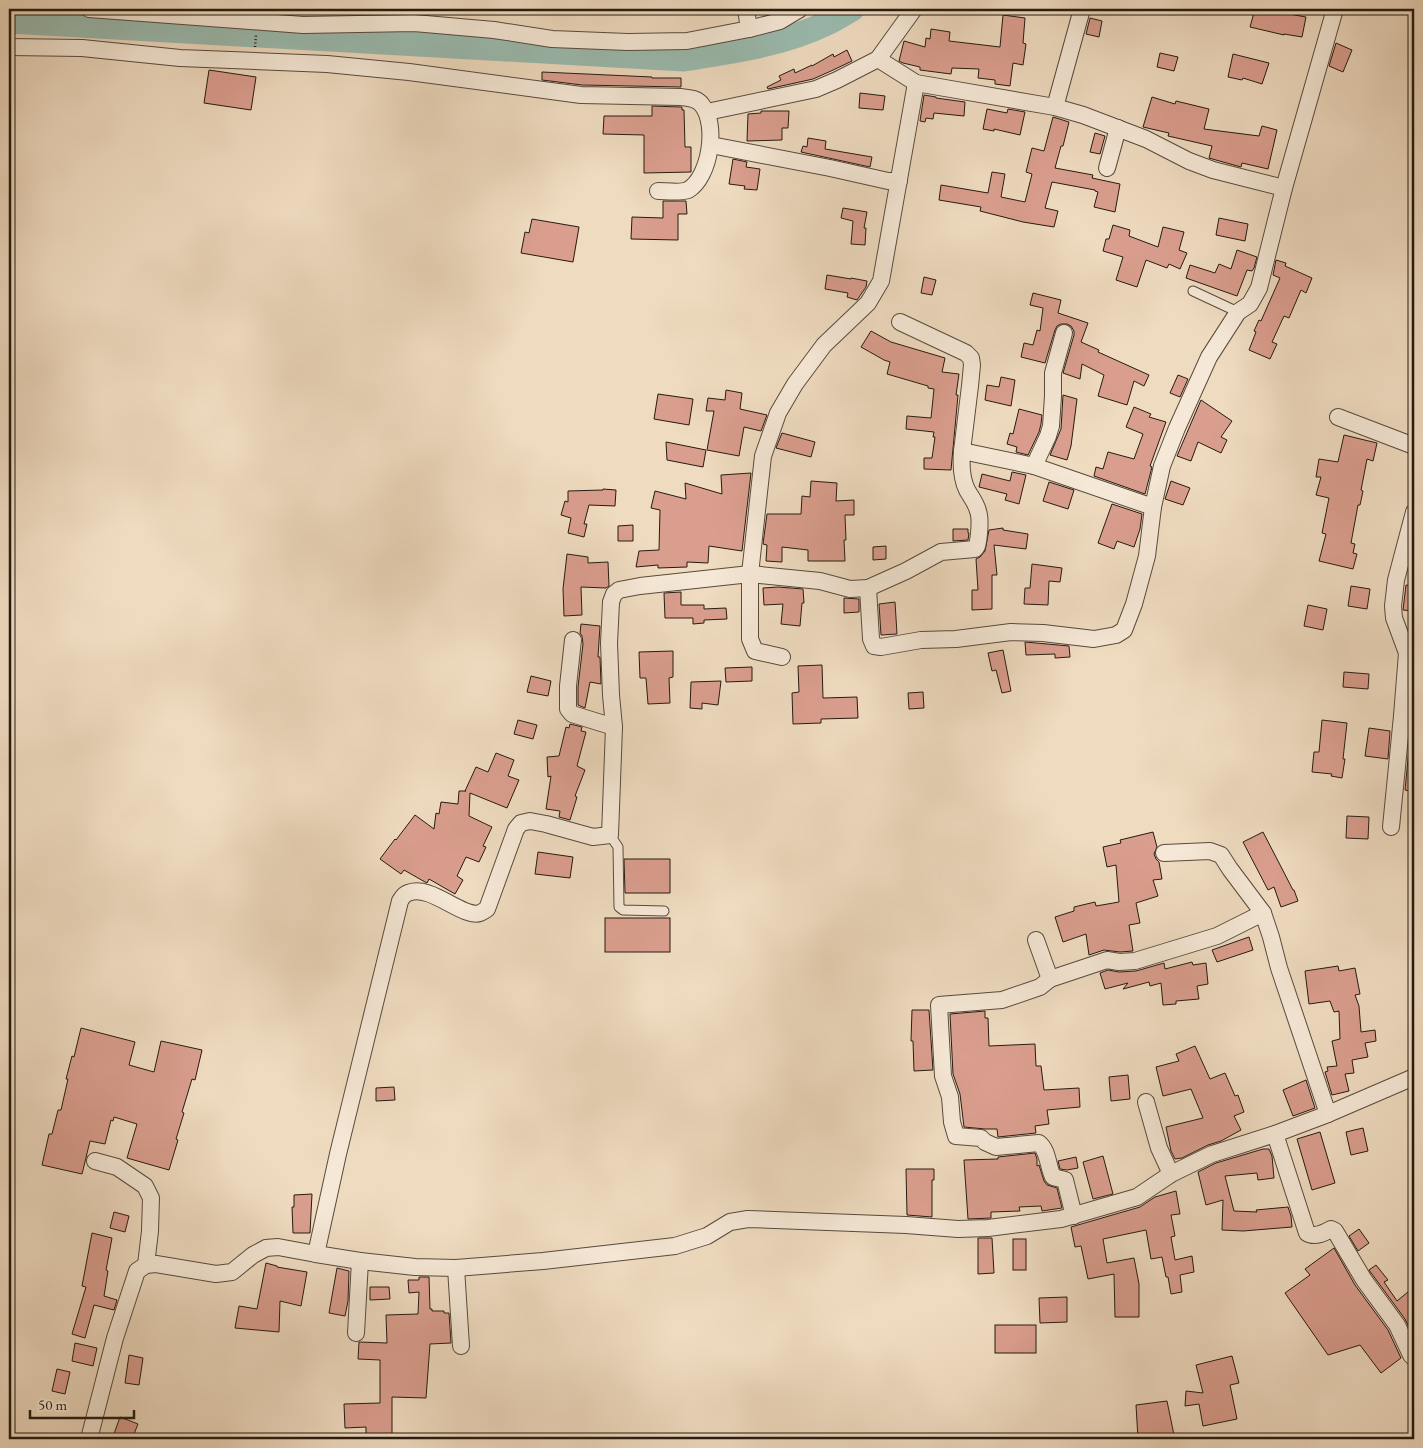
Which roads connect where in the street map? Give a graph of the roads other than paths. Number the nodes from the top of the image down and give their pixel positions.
1 (89, 9) edge
2 (746, 9) edge
3 (800, 9) edge
4 (914, 9) edge
5 (1082, 9) edge
6 (1335, 9) edge
7 (748, 29) junction
8 (9, 47) edge
9 (878, 59) junction
10 (916, 83) junction
11 (1055, 108) junction
12 (707, 112) junction
13 (1118, 128) junction
14 (712, 145) junction
15 (1107, 168) dead end
16 (899, 181) junction
17 (1284, 188) junction
18 (658, 191) dead end
19 (1193, 292) dead end
20 (1238, 312) junction
21 (900, 322) dead end
22 (1064, 333) dead end
23 (1338, 417) dead end
24 (1414, 446) edge
25 (962, 451) junction
26 (1034, 466) junction
27 (1153, 507) junction
28 (1414, 512) edge
29 (750, 574) junction
30 (868, 588) junction
31 (573, 640) dead end
32 (782, 657) dead end
33 (1408, 717) edge
34 (614, 727) junction
35 (1391, 827) dead end
36 (610, 835) junction
37 (1164, 853) dead end
38 (664, 911) dead end
39 (1263, 913) junction
40 (1036, 940) dead end
41 (1050, 979) junction
42 (1414, 1077) edge
43 (1146, 1102) dead end
44 (1328, 1114) junction
45 (1275, 1134) junction
46 (95, 1161) dead end
47 (1171, 1174) junction
48 (1074, 1216) junction
49 (316, 1254) junction
50 (360, 1261) junction
51 (146, 1266) junction
52 (456, 1268) junction
53 (356, 1333) dead end
54 (461, 1346) dead end
55 (1414, 1358) edge
56 (89, 1439) edge

1 - 7 street
2 - 7 street
3 - 7 street
4 - 9 street
5 - 11 street
6 - 17 street
8 - 12 street
9 - 10 street
9 - 12 street
10 - 11 street
10 - 16 street
11 - 13 street
12 - 14 street
13 - 15 street
13 - 17 street
14 - 16 street
14 - 18 street
16 - 29 street
17 - 20 street
19 - 20 lane
20 - 27 street
21 - 25 street
22 - 26 street
23 - 24 street
25 - 26 street
25 - 30 street
26 - 27 street
27 - 30 street
28 - 33 street
29 - 30 street
29 - 32 street
29 - 34 street
31 - 34 street
33 - 35 street
34 - 36 street
36 - 38 lane
36 - 49 street
37 - 39 street
39 - 41 street
39 - 44 street
40 - 41 street
41 - 48 street
42 - 44 street
43 - 47 street
44 - 45 street
45 - 47 street
45 - 55 street
46 - 51 street
47 - 48 street
48 - 52 street
49 - 50 street
49 - 51 street
50 - 52 street
50 - 53 street
51 - 56 street
52 - 54 street

